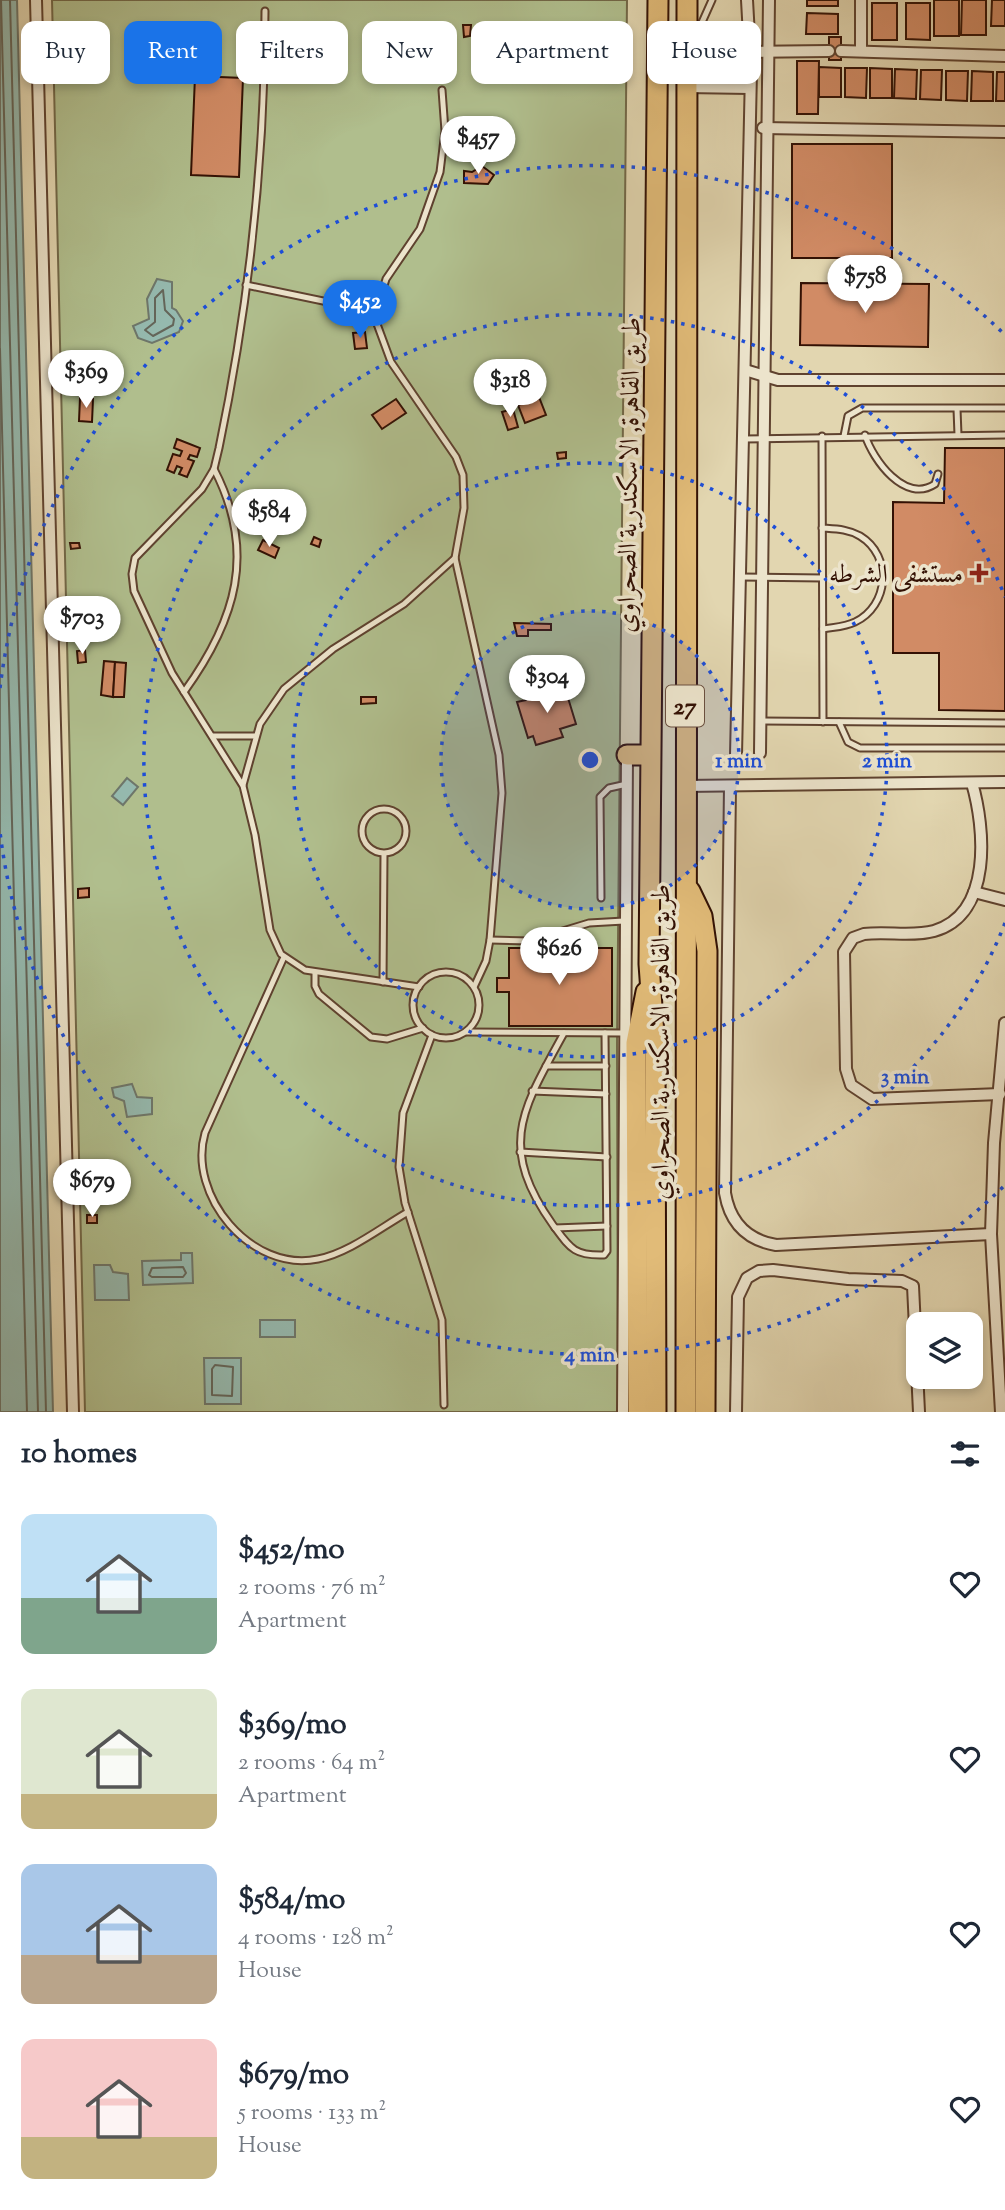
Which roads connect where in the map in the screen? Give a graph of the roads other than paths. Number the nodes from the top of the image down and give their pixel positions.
1 (36, 0) edge
2 (658, 0) edge
3 (687, 0) edge
4 (712, 0) edge
5 (747, 0) edge
6 (769, 0) edge
7 (861, 0) edge
8 (265, 11) dead end
9 (687, 21) edge
10 (704, 21) edge
11 (748, 21) edge
12 (761, 51) edge
13 (768, 51) junction
14 (829, 51) dead end
15 (841, 51) dead end
16 (861, 51) junction
17 (1005, 56) edge
18 (686, 84) edge
19 (734, 84) edge
20 (750, 84) edge
21 (750, 88) junction
22 (442, 90) dead end
23 (749, 128) junction
24 (767, 129) junction
25 (1005, 132) edge
26 (246, 285) junction
27 (376, 312) junction
28 (744, 370) junction
29 (762, 376) junction
30 (1005, 380) edge
31 (957, 408) junction
32 (1005, 408) edge
33 (865, 435) junction
34 (958, 435) junction
35 (1005, 435) edge
36 (822, 436) junction
37 (845, 436) junction
38 (762, 438) junction
39 (743, 439) junction
40 (214, 469) junction
41 (938, 474) dead end
42 (822, 528) junction
43 (456, 558) junction
44 (740, 578) junction
45 (761, 578) junction
46 (823, 578) junction
47 (823, 629) junction
48 (184, 692) junction
49 (761, 721) junction
50 (823, 722) junction
51 (839, 722) junction
52 (1005, 723) edge
53 (213, 736) junction
54 (255, 736) junction
55 (1005, 748) edge
56 (760, 753) dead end
57 (627, 755) joint
58 (650, 755) junction
59 (736, 755) dead end
60 (1005, 782) edge
61 (972, 783) junction
62 (627, 784) junction
63 (243, 786) junction
64 (684, 786) junction
65 (730, 786) junction
66 (384, 853) junction
67 (688, 887) junction
68 (974, 891) junction
69 (601, 898) dead end
70 (1005, 900) edge
71 (624, 921) junction
72 (491, 940) junction
73 (284, 957) junction
74 (315, 973) junction
75 (649, 981) junction
76 (383, 982) junction
77 (419, 987) junction
78 (474, 987) junction
79 (1005, 1023) edge
80 (423, 1028) junction
81 (466, 1032) junction
82 (564, 1033) junction
83 (605, 1033) junction
84 (623, 1033) junction
85 (432, 1035) junction
86 (546, 1066) junction
87 (606, 1066) junction
88 (532, 1091) junction
89 (606, 1094) junction
90 (1000, 1094) junction
91 (520, 1152) junction
92 (607, 1157) junction
93 (408, 1212) junction
94 (607, 1226) junction
95 (555, 1228) junction
96 (991, 1234) junction
97 (444, 1405) dead end
98 (73, 1412) edge
99 (623, 1412) edge
100 (638, 1412) edge
101 (656, 1412) edge
102 (685, 1412) edge
103 (705, 1412) edge
104 (736, 1412) edge
105 (919, 1412) edge
106 (1001, 1412) edge

1 - 98 street
2 - 58 highway, طريق القاهرة, الاسكندرية الصحراوي / 27
3 - 9 highway, طريق القاهرة, الاسكندرية الصحراوي / 27
4 - 10 lane
5 - 11 street
6 - 13 street
7 - 16 street
8 - 26 lane
12 - 13 street
13 - 14 street
13 - 24 street
15 - 16 street
16 - 17 street
18 - 64 highway, طريق القاهرة, الاسكندرية الصحراوي / 27
19 - 21 street
20 - 21 street
21 - 23 street
22 - 27 lane
23 - 24 street
23 - 28 street
24 - 25 street
24 - 29 street
26 - 27 lane
26 - 40 lane
27 - 43 lane
28 - 29 street
28 - 39 street
29 - 30 street
29 - 38 street
31 - 32 lane
31 - 34 lane
31 - 37 lane
33 - 34 lane
33 - 37 lane
33 - 41 lane
34 - 35 lane
36 - 37 lane
36 - 38 lane
36 - 42 lane
38 - 39 lane
38 - 45 street
39 - 44 street
40 - 48 lane
40 - 48 lane
42 - 46 lane
42 - 47 lane
43 - 54 lane
43 - 72 lane
44 - 45 lane
44 - 59 street
45 - 46 lane
45 - 49 street
46 - 47 lane
47 - 50 lane
48 - 53 lane
49 - 50 lane
49 - 56 street
50 - 51 lane
51 - 52 lane
51 - 55 lane
53 - 54 lane
53 - 63 lane
54 - 63 lane
57 - 58 highway
57 - 62 street
58 - 75 highway, طريق القاهرة, الاسكندرية الصحراوي / 27
60 - 61 street
61 - 65 street
61 - 68 street
62 - 69 lane
62 - 71 street
63 - 73 lane
64 - 65 street
64 - 67 highway, طريق القاهرة, الاسكندرية الصحراوي / 27
65 - 96 street
66 - 66 lane
66 - 76 lane
67 - 102 highway, طريق القاهرة, الاسكندرية الصحراوي / 27
67 - 103 highway
68 - 70 street
68 - 90 street
71 - 72 lane
71 - 84 street
72 - 78 lane
73 - 74 lane
73 - 93 lane
74 - 76 lane
74 - 80 lane
75 - 100 highway
75 - 101 highway, طريق القاهرة, الاسكندرية الصحراوي / 27
76 - 77 lane
77 - 78 lane
77 - 80 lane
78 - 81 lane
79 - 90 street
80 - 85 lane
81 - 82 lane
81 - 85 lane
82 - 83 lane
82 - 86 lane
83 - 84 lane
83 - 87 lane
84 - 99 street
85 - 93 lane
86 - 87 lane
86 - 88 lane
87 - 89 lane
88 - 89 lane
88 - 91 lane
89 - 92 lane
90 - 96 street
91 - 92 lane
91 - 95 lane
92 - 94 lane
93 - 97 lane
94 - 95 lane
94 - 95 lane
96 - 106 street
104 - 105 street

